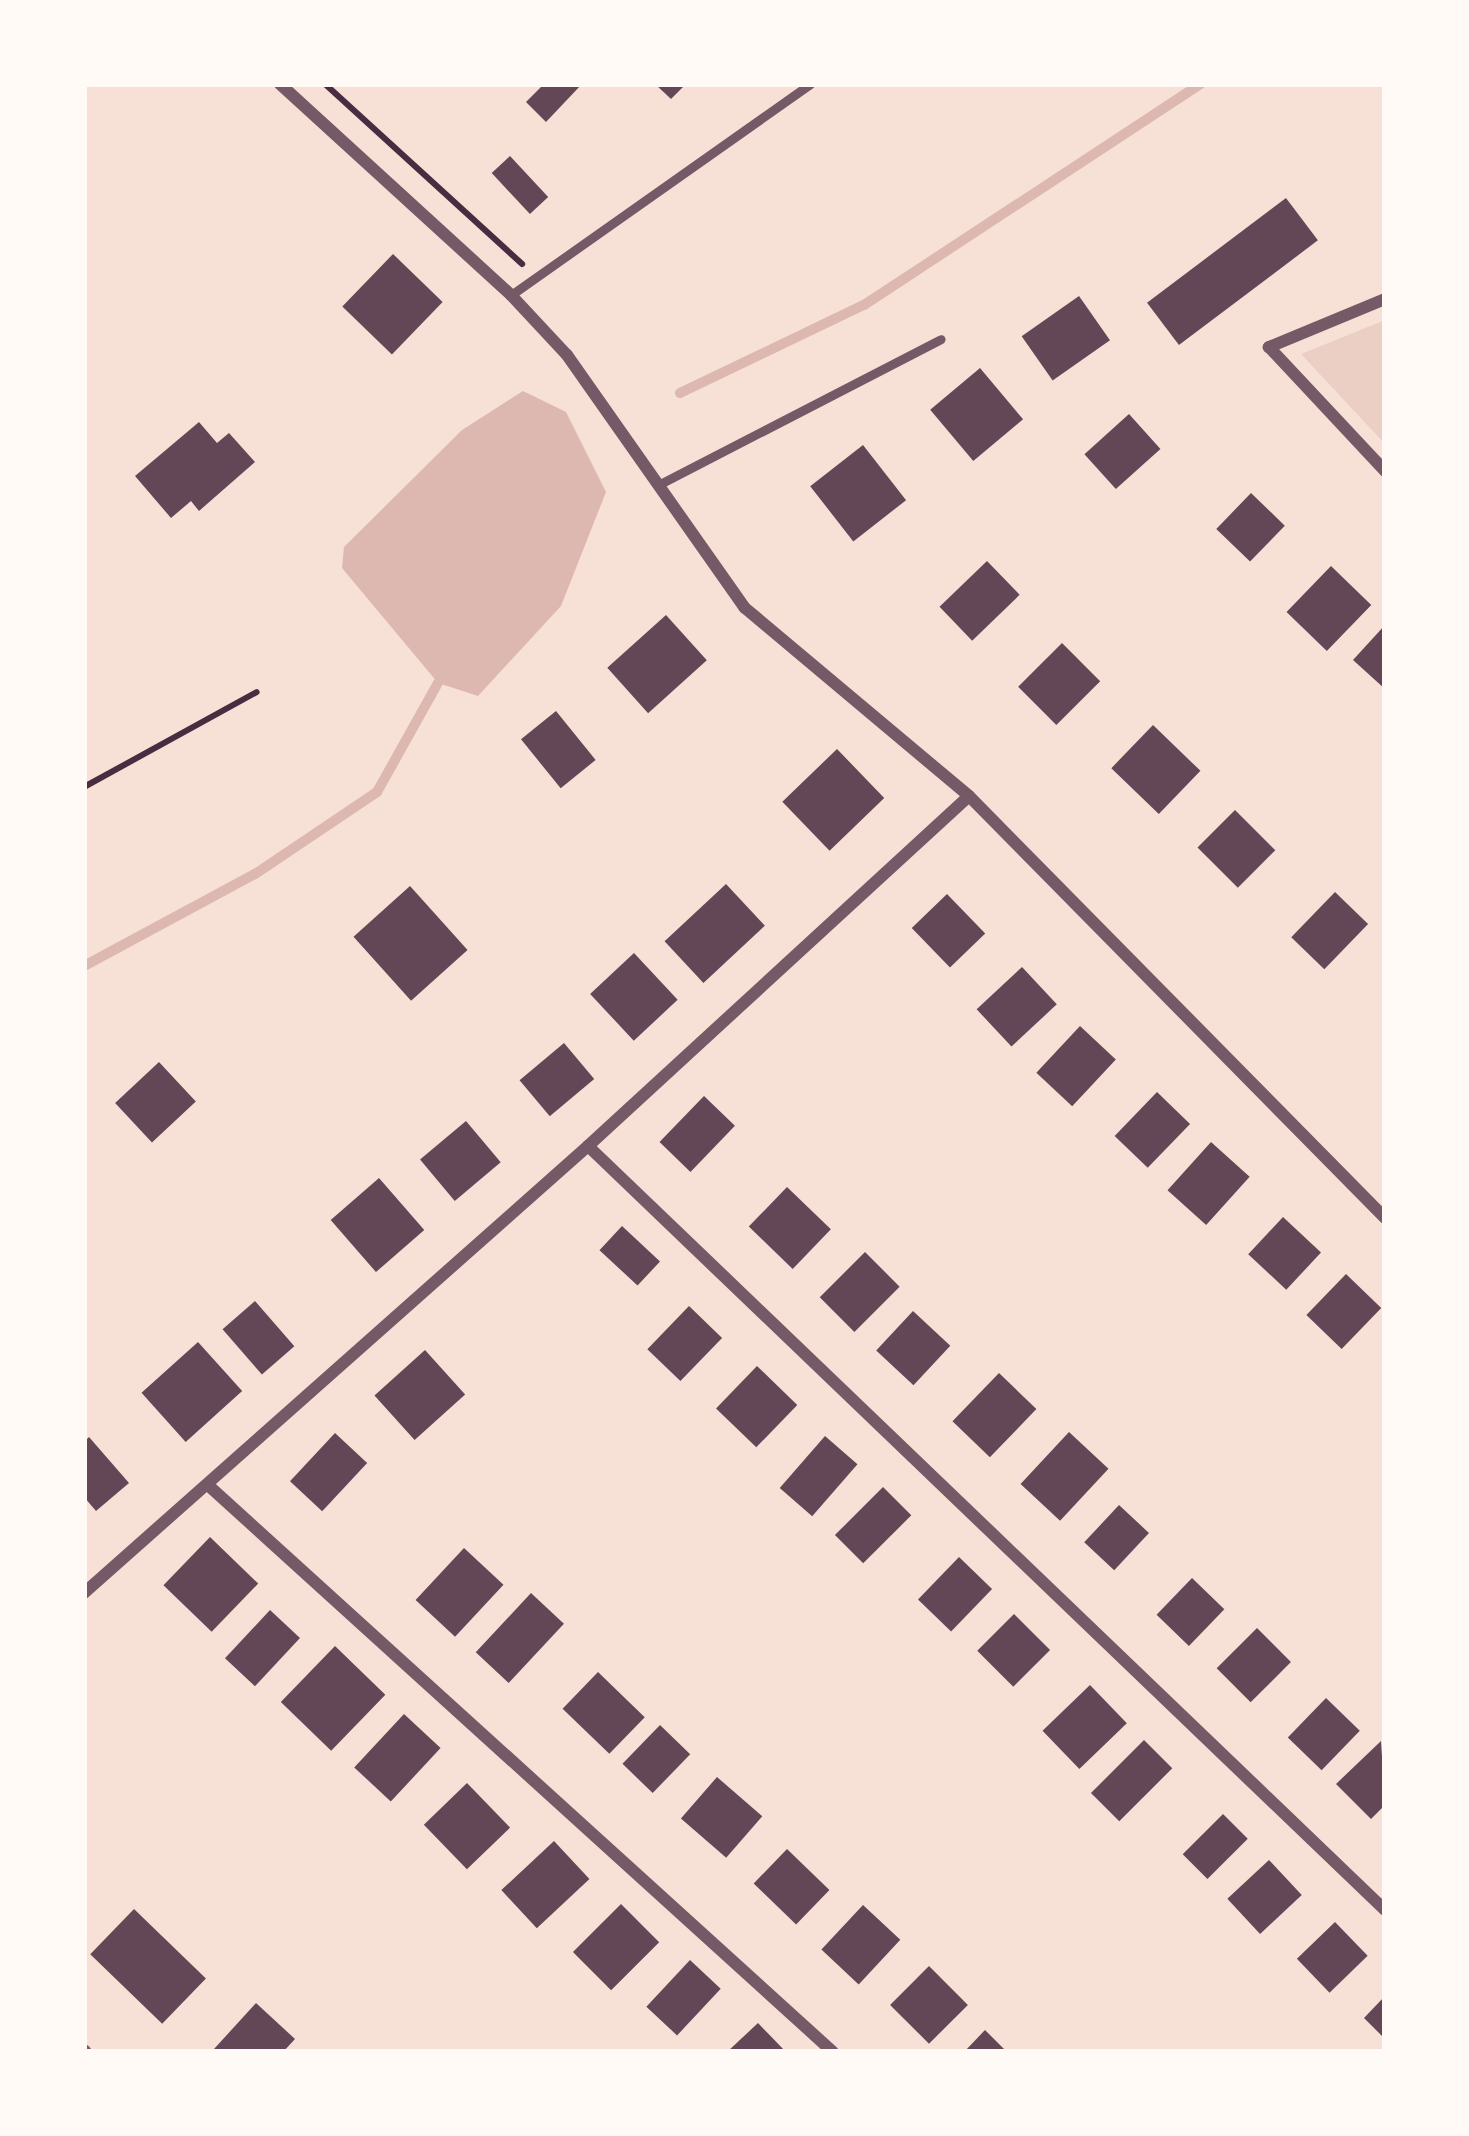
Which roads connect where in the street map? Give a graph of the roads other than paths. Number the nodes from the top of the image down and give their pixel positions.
1 (280, 84) edge
2 (810, 84) edge
3 (511, 295) junction
4 (1385, 299) edge
5 (940, 339) dead end
6 (1385, 471) edge
7 (658, 485) junction
8 (969, 796) junction
9 (588, 1146) junction
10 (1385, 1218) edge
11 (209, 1486) junction
12 (84, 1593) edge
13 (1385, 1910) edge
14 (833, 2052) edge

1 - 3 street
2 - 3 lane
3 - 7 street
4 - 6 street
5 - 7 lane
7 - 8 street
8 - 9 street
8 - 10 street
9 - 11 street
9 - 13 street
11 - 12 street
11 - 14 street

